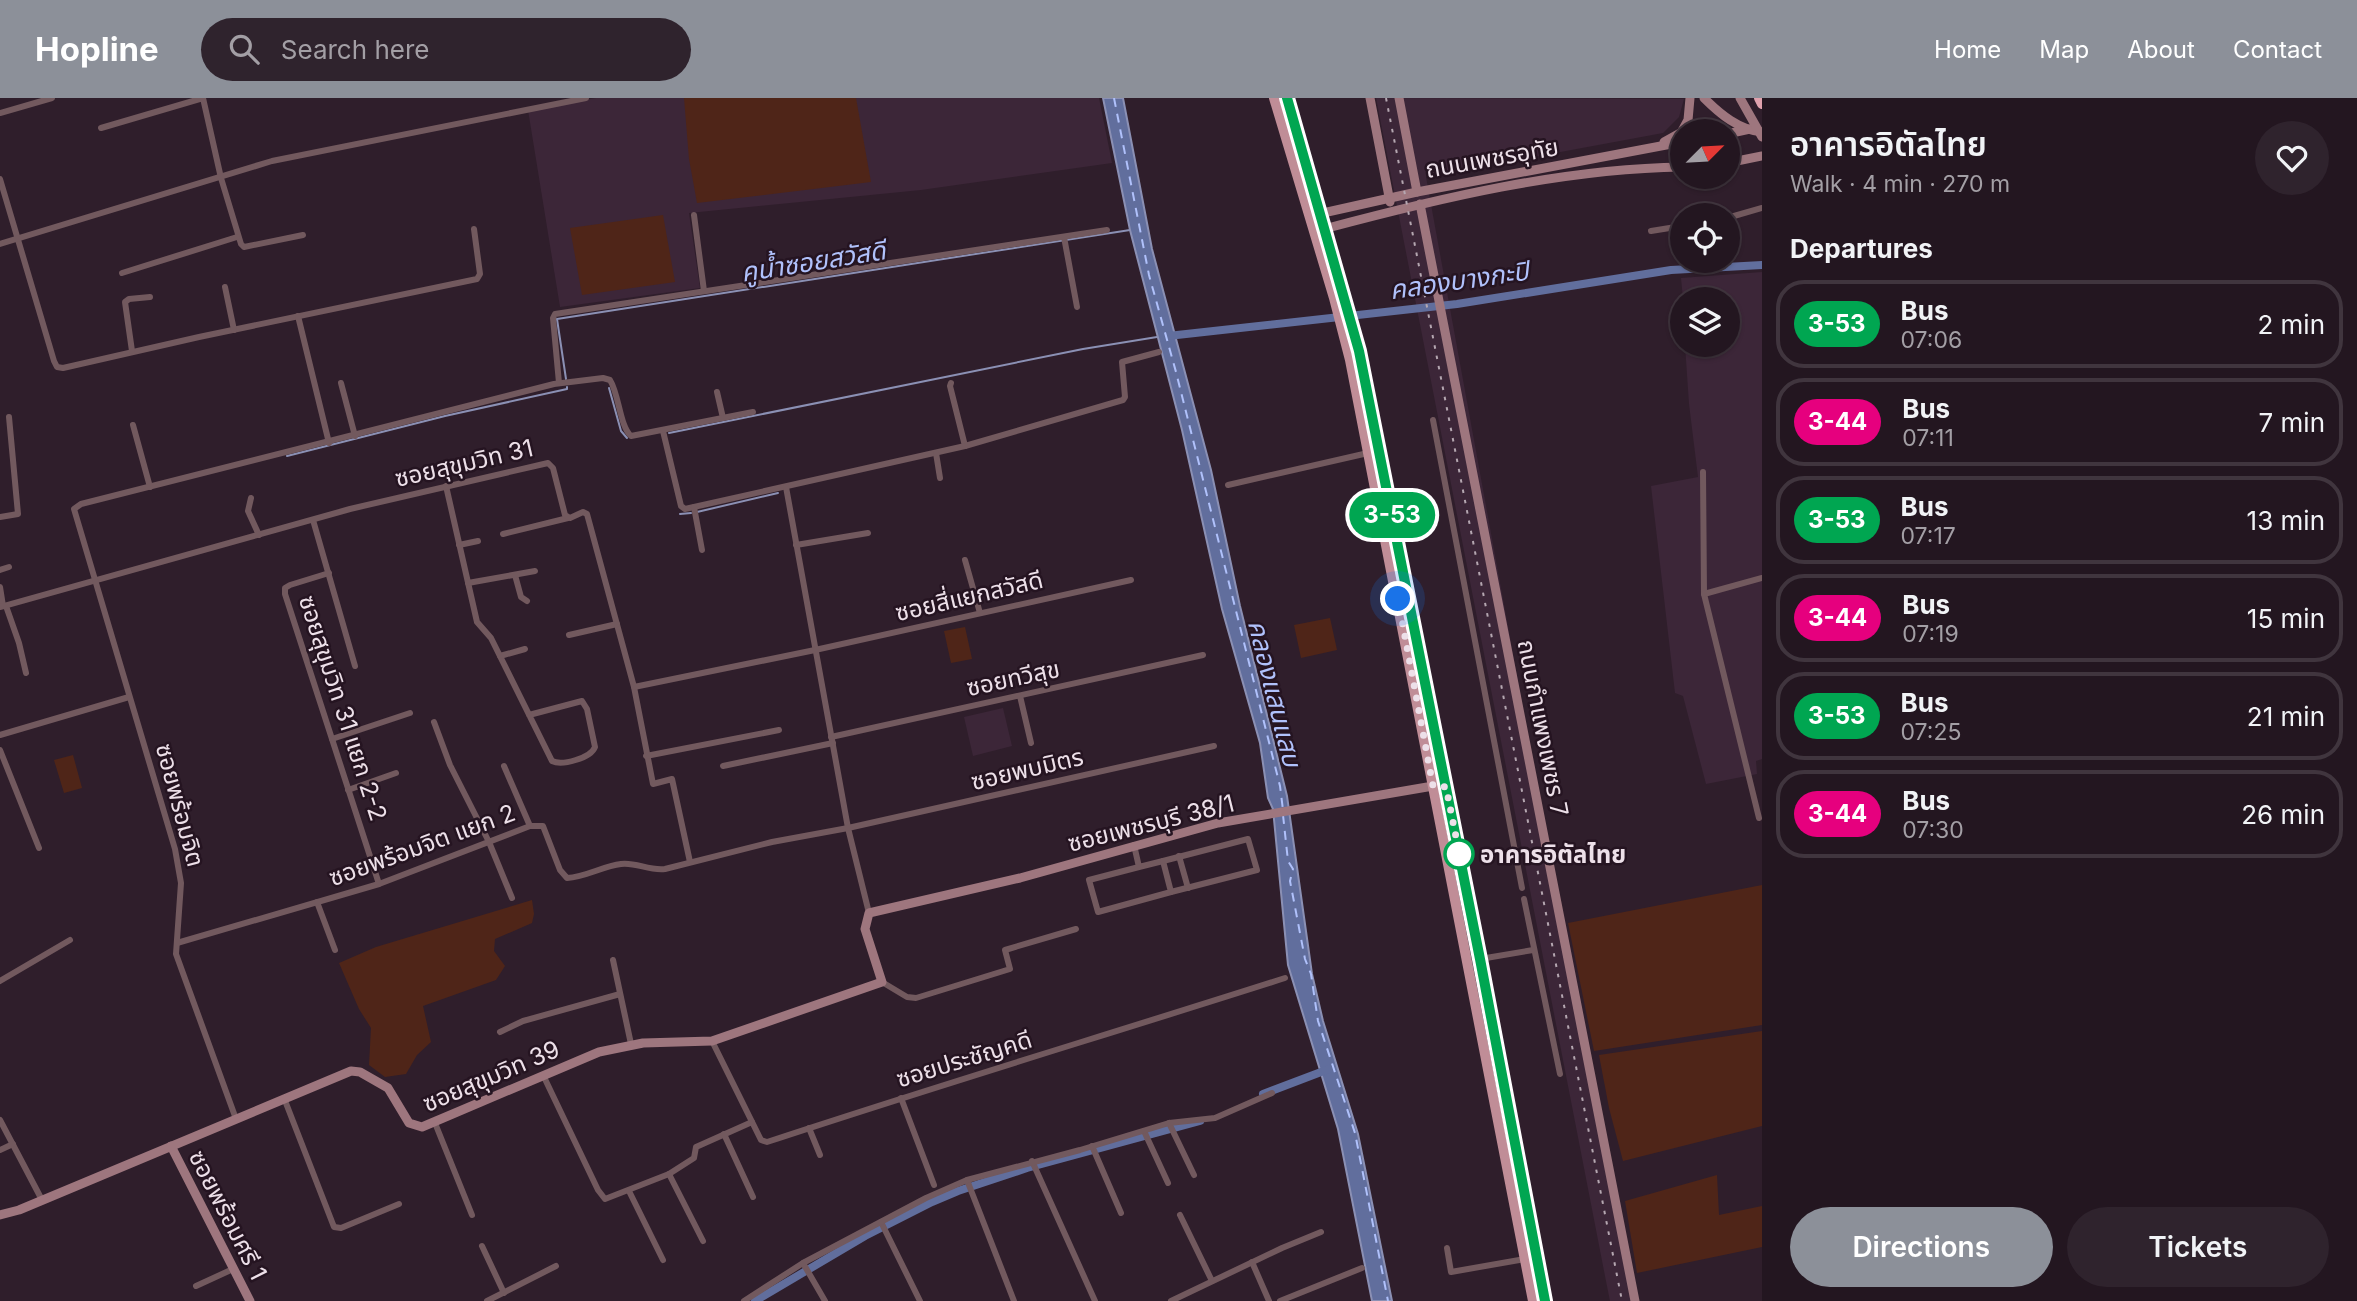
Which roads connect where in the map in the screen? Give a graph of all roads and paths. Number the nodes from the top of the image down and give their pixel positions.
1 (51, 98) edge
2 (203, 98) edge
3 (586, 98) edge
4 (1274, 98) edge
5 (1287, 98) edge
6 (1370, 98) edge
7 (1399, 98) edge
8 (1690, 98) edge
9 (1704, 98) edge
10 (1740, 98) edge
11 (1759, 98) edge
12 (1762, 104) edge
13 (0, 113) edge
14 (1688, 119) edge
15 (1762, 126) edge
16 (102, 128) dead end
17 (1748, 130) junction
18 (1740, 132) edge
19 (1762, 135) edge
20 (1670, 140) edge
21 (1670, 144) edge
22 (1646, 149) junction
23 (1762, 156) edge
24 (1740, 160) edge
25 (1670, 168) edge
26 (221, 178) junction
27 (0, 179) edge
28 (1417, 191) junction
29 (1389, 198) junction
30 (1420, 204) junction
31 (1346, 208) junction
32 (1762, 208) edge
33 (1392, 211) junction
34 (1740, 214) edge
35 (695, 215) dead end
36 (1315, 216) junction
37 (1351, 222) junction
38 (1670, 228) edge
39 (474, 229) dead end
40 (1324, 229) junction
41 (1107, 230) dead end
42 (1651, 232) dead end
43 (303, 235) dead end
44 (237, 237) junction
45 (18, 239) junction
46 (1064, 239) junction
47 (0, 244) edge
48 (122, 273) dead end
49 (225, 287) dead end
50 (704, 291) junction
51 (150, 297) dead end
52 (1077, 307) dead end
53 (298, 316) junction
54 (1347, 325) junction
55 (234, 330) junction
56 (132, 351) junction
57 (1159, 352) dead end
58 (341, 383) dead end
59 (559, 383) junction
60 (951, 383) dead end
61 (717, 392) dead end
62 (753, 412) dead end
63 (9, 417) dead end
64 (723, 418) junction
65 (1433, 420) dead end
66 (133, 425) dead end
67 (663, 431) junction
68 (355, 436) junction
69 (329, 443) junction
70 (965, 446) junction
71 (936, 453) junction
72 (1368, 453) junction
73 (1703, 472) dead end
74 (940, 478) dead end
75 (1227, 485) dead end
76 (446, 486) junction
77 (150, 487) junction
78 (786, 487) junction
79 (251, 498) dead end
80 (694, 510) junction
81 (0, 517) edge
82 (568, 518) junction
83 (1387, 519) junction
84 (313, 520) junction
85 (868, 533) dead end
86 (503, 534) dead end
87 (259, 535) junction
88 (478, 541) dead end
89 (459, 545) junction
90 (796, 545) junction
91 (702, 550) dead end
92 (965, 560) dead end
93 (9, 567) dead end
94 (0, 570) edge
95 (535, 571) dead end
96 (329, 573) junction
97 (514, 575) junction
98 (1762, 578) edge
99 (1130, 580) dead end
100 (95, 581) junction
101 (468, 583) junction
102 (0, 587) edge
103 (1704, 594) junction
104 (527, 601) dead end
105 (3, 606) edge
106 (980, 614) junction
107 (617, 624) junction
108 (569, 635) dead end
109 (525, 649) dead end
110 (815, 650) junction
111 (1203, 655) dead end
112 (500, 656) junction
113 (355, 666) dead end
114 (26, 673) dead end
115 (634, 687) junction
116 (1020, 696) junction
117 (129, 697) junction
118 (410, 713) dead end
119 (529, 715) junction
120 (435, 722) dead end
121 (779, 730) dead end
122 (0, 735) edge
123 (332, 739) junction
124 (832, 740) junction
125 (1031, 743) dead end
126 (1214, 746) dead end
127 (0, 750) edge
128 (646, 756) junction
129 (504, 766) dead end
130 (723, 766) dead end
131 (396, 773) dead end
132 (1433, 786) junction
133 (1446, 787) junction
134 (348, 790) junction
135 (1760, 816) edge
136 (530, 826) junction
137 (848, 828) junction
138 (489, 842) junction
139 (1134, 845) junction
140 (39, 848) dead end
141 (1179, 856) junction
142 (1163, 860) junction
143 (690, 862) junction
144 (1139, 867) junction
145 (379, 884) junction
146 (1188, 888) junction
147 (1522, 888) dead end
148 (1171, 892) junction
149 (512, 898) dead end
150 (1524, 899) dead end
151 (317, 902) junction
152 (869, 913) junction
153 (1076, 929) dead end
154 (70, 940) dead end
155 (177, 943) junction
156 (335, 950) dead end
157 (1534, 950) junction
158 (613, 960) dead end
159 (1481, 963) junction
160 (1469, 969) junction
161 (1285, 978) dead end
162 (0, 981) edge
163 (882, 982) junction
164 (620, 994) junction
165 (500, 1032) dead end
166 (712, 1041) junction
167 (631, 1044) junction
168 (1560, 1074) dead end
169 (544, 1076) junction
170 (1272, 1093) dead end
171 (284, 1098) junction
172 (901, 1098) junction
173 (236, 1119) junction
174 (0, 1120) edge
175 (752, 1122) junction
176 (1169, 1123) junction
177 (435, 1124) junction
178 (809, 1128) junction
179 (1144, 1131) junction
180 (724, 1135) junction
181 (13, 1144) junction
182 (171, 1146) junction
183 (1092, 1146) junction
184 (0, 1150) edge
185 (820, 1155) dead end
186 (1032, 1161) junction
187 (669, 1174) junction
188 (1194, 1175) dead end
189 (967, 1180) junction
190 (1168, 1183) dead end
191 (934, 1185) dead end
192 (629, 1191) junction
193 (753, 1197) dead end
194 (43, 1200) junction
195 (399, 1204) dead end
196 (1121, 1213) dead end
197 (0, 1215) edge
198 (472, 1215) dead end
199 (1180, 1216) dead end
200 (881, 1222) junction
201 (1321, 1233) dead end
202 (702, 1241) dead end
203 (482, 1246) dead end
204 (1447, 1248) dead end
205 (1525, 1259) junction
206 (663, 1260) dead end
207 (1252, 1262) junction
208 (803, 1263) junction
209 (556, 1266) dead end
210 (1362, 1268) dead end
211 (233, 1269) junction
212 (1212, 1281) junction
213 (196, 1286) dead end
214 (504, 1293) junction
215 (1184, 1298) edge
216 (250, 1301) edge
217 (487, 1301) edge
218 (744, 1301) edge
219 (825, 1301) edge
220 (920, 1301) edge
221 (1014, 1301) edge
222 (1095, 1301) edge
223 (1171, 1301) edge
224 (1269, 1301) edge
225 (1280, 1301) edge
226 (1533, 1301) edge
227 (1545, 1301) edge
228 (1636, 1301) edge

1 - 13 street
2 - 16 street
2 - 26 street
3 - 26 street
4 - 36 main road
5 - 36 main road
6 - 29 street
7 - 28 street
8 - 14 street
9 - 17 street
10 - 19 street, bridge
11 - 12 highway
15 - 17 street
17 - 18 street
17 - 19 street
20 - 22 street
21 - 22 street, ถนนเพชรอุทัย
22 - 28 street, ถนนเพชรอุทัย
23 - 24 street
25 - 30 street, ถนนเพชรอุทัย
26 - 44 street
26 - 45 street
27 - 45 street
28 - 29 street, ถนนเพชรอุทัย
29 - 31 street, ถนนเพชรอุทัย
29 - 33 street
30 - 33 street, ถนนเพชรอุทัย
30 - 228 street, ถนนกำแพงเพชร 7
31 - 36 street, ถนนเพชรอุทัย
31 - 37 street
32 - 34 street
33 - 37 street, ถนนเพชรอุทัย
35 - 50 street
36 - 40 main road
36 - 54 main road
37 - 40 street, ถนนเพชรอุทัย
38 - 42 street
39 - 53 street
40 - 54 main road
41 - 46 street
43 - 44 street
44 - 48 street
45 - 47 street
45 - 56 street
46 - 50 street
46 - 52 street
49 - 55 street
50 - 59 street
51 - 56 street
53 - 55 street
53 - 69 street
54 - 72 main road
54 - 83 main road
55 - 56 street
57 - 70 street
58 - 68 street
59 - 67 street
59 - 68 street
60 - 70 street
61 - 64 street
62 - 64 street
63 - 81 street
64 - 67 street
65 - 147 street
66 - 77 street
67 - 80 street
68 - 69 street
69 - 77 street
70 - 71 street
71 - 74 street
71 - 78 street
72 - 75 street
72 - 83 main road
73 - 103 street
76 - 82 street, ซอยสุขุมวิท 31
76 - 84 street, ซอยสุขุมวิท 31
76 - 89 street
77 - 100 street, ซอยพร้อมจิต
78 - 80 street
78 - 90 street
79 - 87 street
80 - 91 street
82 - 86 street
82 - 107 street
83 - 132 main road
83 - 133 main road
84 - 87 street, ซอยสุขุมวิท 31
84 - 96 street
85 - 90 street
87 - 100 street, ซอยสุขุมวิท 31
88 - 89 street
89 - 101 street
90 - 110 street
92 - 106 street
93 - 94 street
95 - 97 street
96 - 113 street
96 - 123 street, ซอยสุขุมวิท 31 แยก 2-2
97 - 101 street
97 - 104 street
98 - 103 street
99 - 106 street, ซอยสี่แยกสวัสดี
100 - 105 street, ซอยสุขุมวิท 31
100 - 117 street, ซอยพร้อมจิต
101 - 112 street
102 - 105 street
103 - 135 street
105 - 114 street
106 - 110 street, ซอยสี่แยกสวัสดี
107 - 108 street
107 - 115 street
109 - 112 street
110 - 115 street
110 - 124 street
111 - 116 street, ซอยทวีสุข
112 - 119 street
115 - 128 street
116 - 124 street, ซอยทวีสุข
116 - 125 street
117 - 122 street
117 - 155 street, ซอยพร้อมจิต
118 - 123 street
119 - 119 street
120 - 138 street
121 - 128 street
123 - 134 street, ซอยสุขุมวิท 31 แยก 2-2
124 - 130 street, ซอยทวีสุข
124 - 137 street
126 - 137 street, ซอยพบมิตร
127 - 140 street
128 - 143 street
129 - 136 street
131 - 134 street
132 - 133 street, ซอยเพชรบุรี 38/1
132 - 139 street, ซอยเพชรบุรี 38/1
132 - 160 main road
133 - 159 main road
134 - 145 street, ซอยสุขุมวิท 31 แยก 2-2
136 - 138 street, ซอยพร้อมจิต แยก 2
136 - 143 street, ซอยพร้อมจิต แยก 2
137 - 143 street, ซอยพบมิตร
137 - 152 street
138 - 145 street, ซอยพร้อมจิต แยก 2
138 - 149 street
139 - 144 street
139 - 152 street, ซอยเพชรบุรี 38/1
141 - 142 street
141 - 146 street
141 - 146 street
142 - 144 street
142 - 148 street
144 - 148 street
145 - 151 street, ซอยพร้อมจิต แยก 2
146 - 148 street
150 - 157 street
151 - 155 street, ซอยพร้อมจิต แยก 2
151 - 156 street
152 - 163 street
153 - 163 street
154 - 162 street
155 - 173 street, ซอยพร้อมจิต
157 - 159 street
157 - 168 street
158 - 164 street
159 - 160 main road
159 - 227 main road
160 - 205 main road
161 - 172 street, ซอยประชัญคดี
163 - 166 street, ซอยสุขุมวิท 39
164 - 165 street
164 - 167 street
166 - 167 street, ซอยสุขุมวิท 39
166 - 175 street, ซอยประชัญคดี
167 - 169 street, ซอยสุขุมวิท 39
169 - 177 street, ซอยสุขุมวิท 39
169 - 192 street
170 - 176 street
171 - 173 street, ซอยสุขุมวิท 39
171 - 177 street, ซอยสุขุมวิท 39
171 - 195 street
172 - 178 street, ซอยประชัญคดี
172 - 191 street
173 - 182 street, ซอยสุขุมวิท 39
174 - 181 street
175 - 178 street, ซอยประชัญคดี
175 - 180 street
176 - 179 street
176 - 188 street
177 - 198 street
178 - 185 street
179 - 183 street
179 - 190 street
180 - 187 street
180 - 193 street
181 - 184 street
181 - 194 street
182 - 194 street, ซอยสุขุมวิท 39
182 - 211 street, ซอยพร้อมศรี 1
183 - 186 street
183 - 196 street
186 - 189 street
186 - 222 street
187 - 192 street
187 - 202 street
189 - 200 street
189 - 221 street
192 - 206 street
194 - 197 street, ซอยสุขุมวิท 39
199 - 212 street
200 - 208 street
200 - 220 street
201 - 207 street
203 - 214 street
204 - 205 street
205 - 226 main road
207 - 212 street
207 - 224 street
208 - 218 street
208 - 219 street
209 - 214 street
210 - 225 street
211 - 213 street
211 - 216 street, ซอยพร้อมศรี 1
212 - 215 street
214 - 217 street
215 - 223 street

